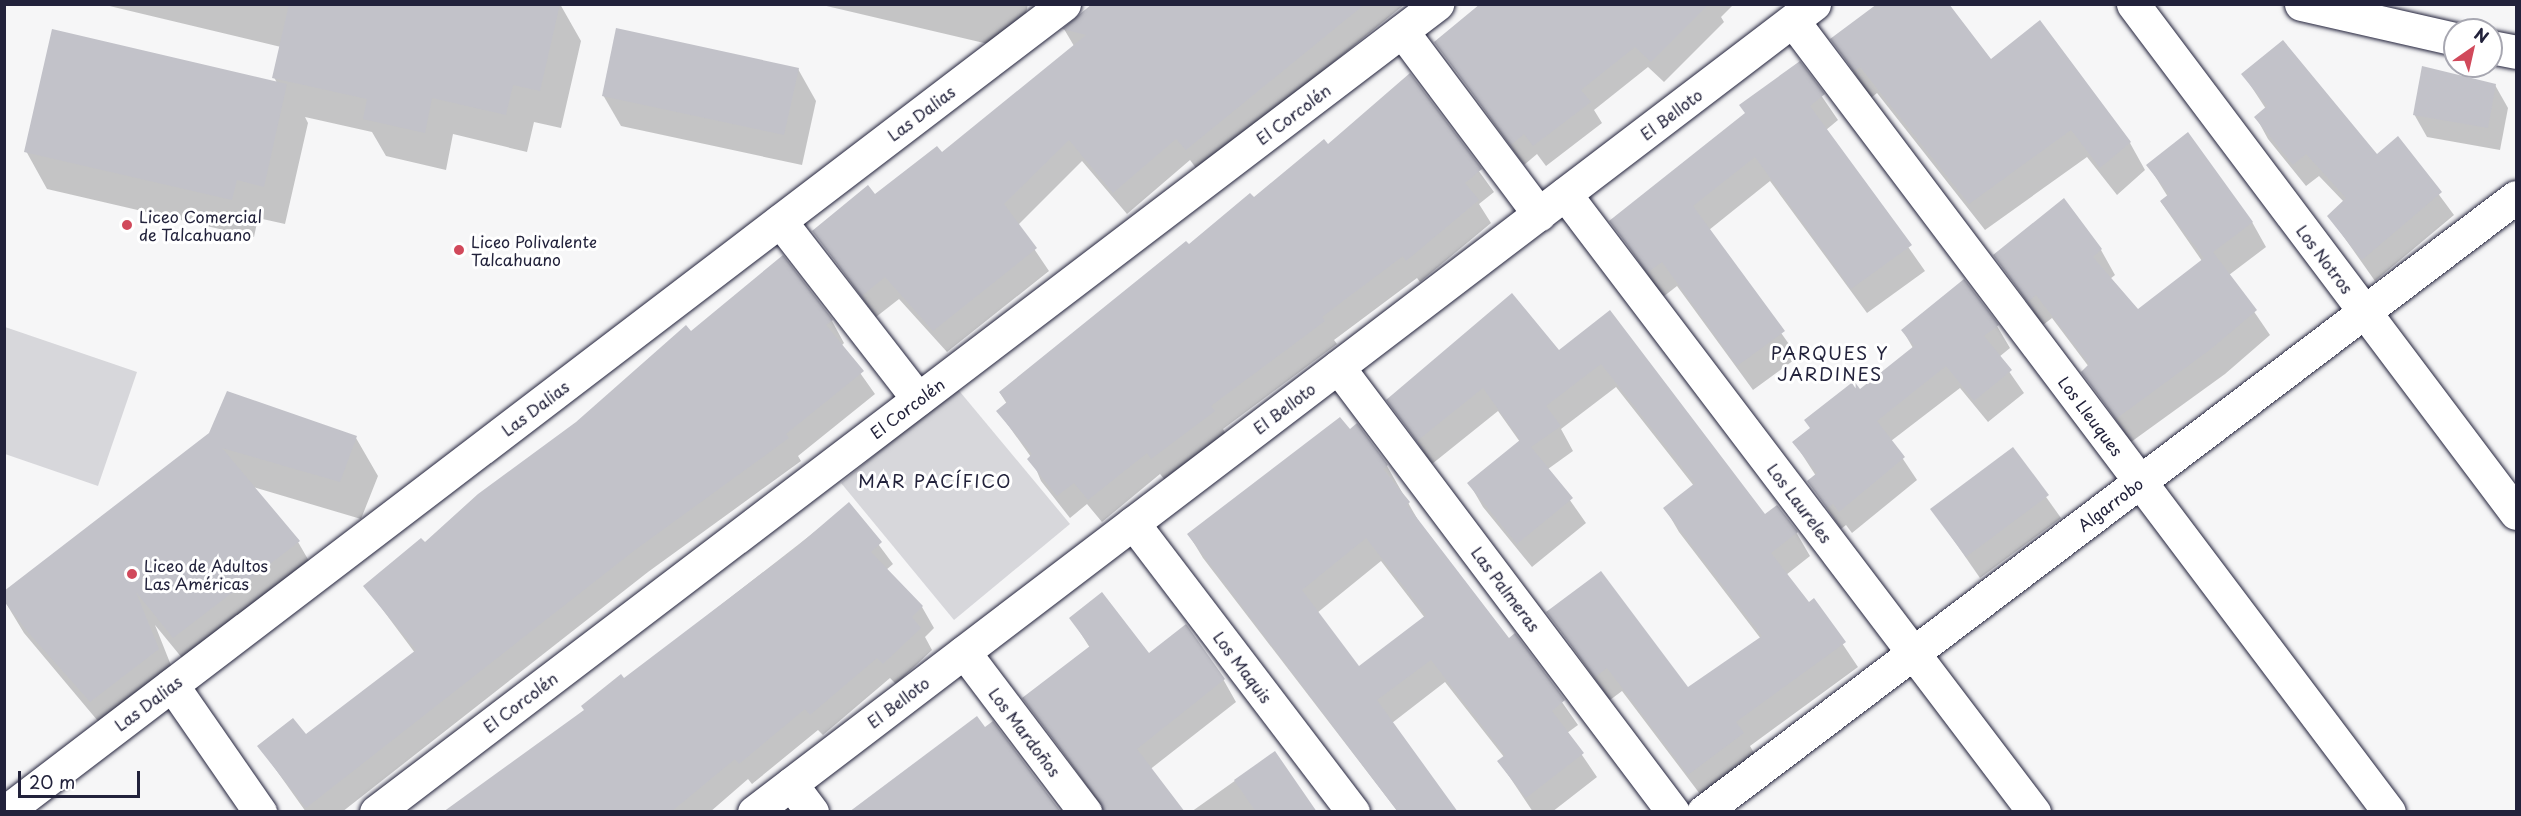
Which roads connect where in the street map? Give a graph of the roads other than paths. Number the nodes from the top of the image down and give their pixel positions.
1 (1065, 4) edge
2 (1437, 4) edge
3 (2133, 4) edge
4 (2301, 4) edge
5 (1804, 13) edge
6 (1401, 32) junction
7 (2443, 36) edge
8 (1565, 194) junction
9 (2517, 196) edge
10 (1539, 214) junction
11 (780, 221) junction
12 (2365, 311) junction
13 (1338, 367) junction
14 (918, 399) junction
15 (2140, 482) junction
16 (2517, 513) edge
17 (1133, 523) junction
18 (964, 652) junction
19 (1913, 652) junction
20 (172, 685) junction
21 (791, 784) junction
22 (5, 812) edge
23 (260, 812) edge
24 (376, 812) edge
25 (754, 812) edge
26 (812, 812) edge
27 (1085, 812) edge
28 (1353, 812) edge
29 (1674, 812) edge
30 (1703, 812) edge
31 (2034, 812) edge
32 (2389, 812) edge

1 - 11 street, Las Dalias
2 - 6 street, El Corcolén
3 - 12 street, Los Notros
4 - 7 street
5 - 8 street, El Belloto
5 - 15 street, Los Lleuques
6 - 10 street
6 - 14 street, El Corcolén
8 - 10 street, El Belloto
8 - 19 street, Los Laureles
9 - 12 street, Algarrobo
10 - 13 street, El Belloto
11 - 14 street
11 - 20 street, Las Dalias
12 - 15 street, Algarrobo
12 - 16 street, Los Notros
13 - 17 street, El Belloto
13 - 29 street, Las Palmeras
14 - 24 street, El Corcolén
15 - 19 street, Algarrobo
15 - 32 street, Los Lleuques
17 - 18 street, El Belloto
17 - 28 street, Los Maquis
18 - 21 street, El Belloto
18 - 27 street, Los Mardoños
19 - 30 street, Algarrobo
19 - 31 street, Los Laureles
20 - 22 street, Las Dalias
20 - 23 street
21 - 25 street, El Belloto
21 - 26 street

